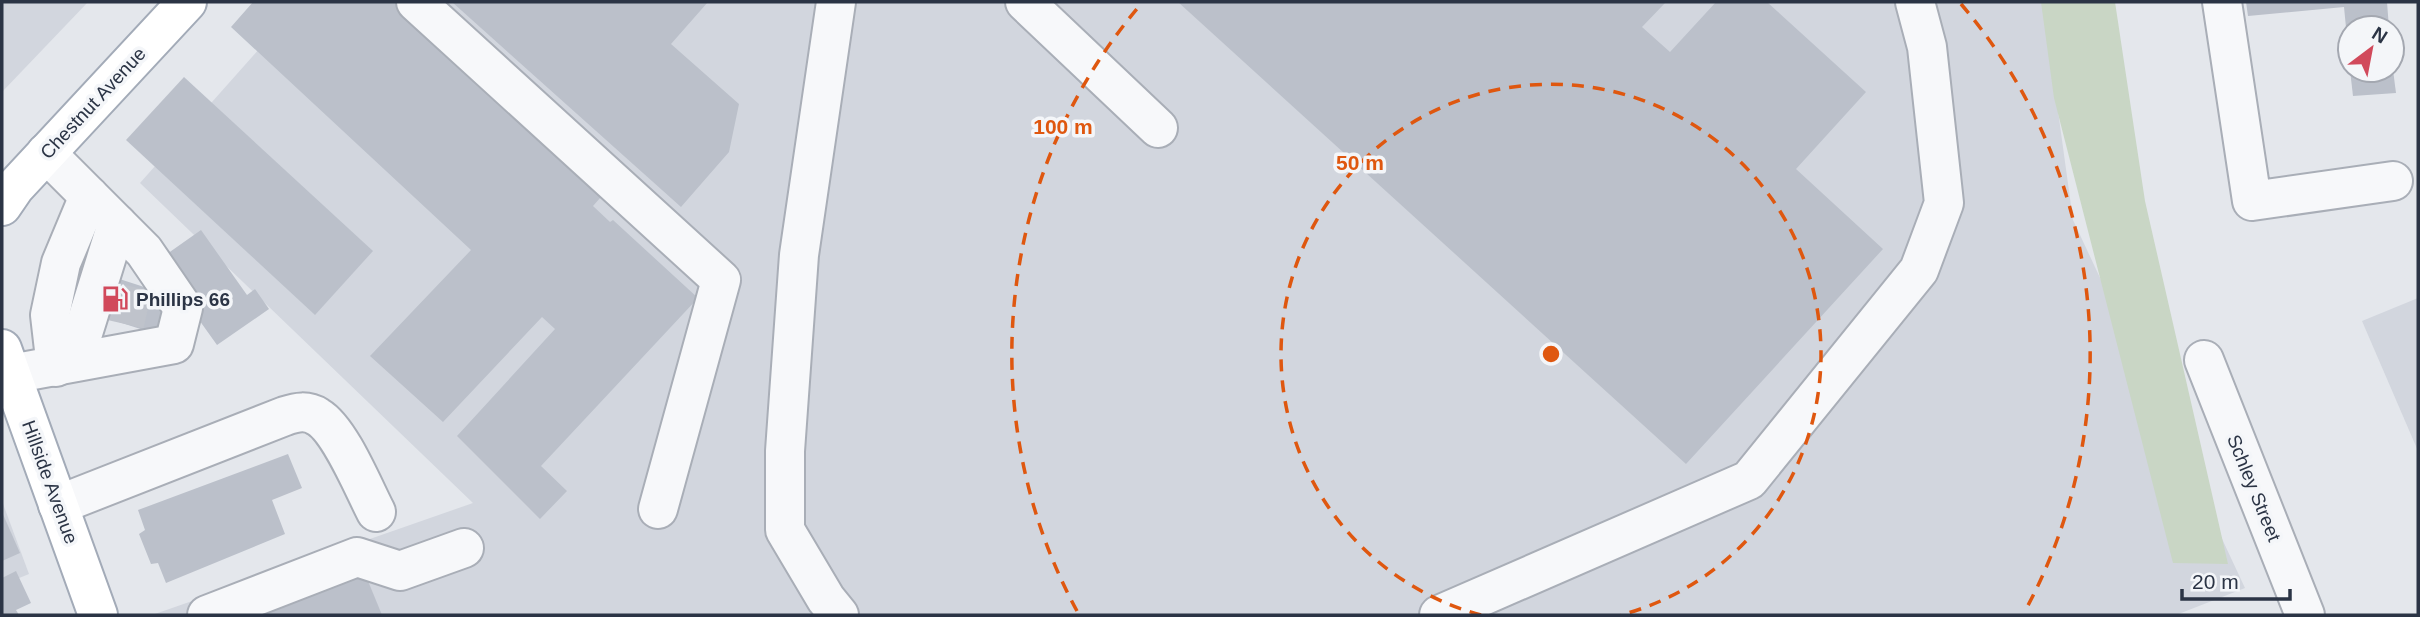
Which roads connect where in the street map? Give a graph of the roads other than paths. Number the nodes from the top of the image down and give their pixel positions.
1 (187, 2) edge
2 (416, 2) edge
3 (836, 2) edge
4 (1025, 2) edge
5 (1915, 2) edge
6 (2222, 2) edge
7 (1158, 128) dead end
8 (46, 153) junction
9 (2393, 181) dead end
10 (89, 196) junction
11 (2, 206) edge
12 (117, 224) junction
13 (2204, 360) dead end
14 (6, 362) edge
15 (65, 364) junction
16 (58, 505) junction
17 (658, 509) dead end
18 (376, 512) dead end
19 (464, 548) dead end
20 (98, 615) edge
21 (207, 615) edge
22 (839, 615) edge
23 (1439, 615) edge
24 (2305, 615) edge

1 - 8 main road, Chestnut Avenue
2 - 17 street
3 - 22 street
4 - 7 street
5 - 23 street
6 - 9 street
8 - 10 street
8 - 11 main road, Chestnut Avenue
10 - 12 street
10 - 15 street
12 - 15 street
12 - 15 street
13 - 24 street, Schley Street
14 - 15 street
14 - 16 main road, Hillside Avenue
16 - 18 street
16 - 20 main road, Hillside Avenue
19 - 21 street

